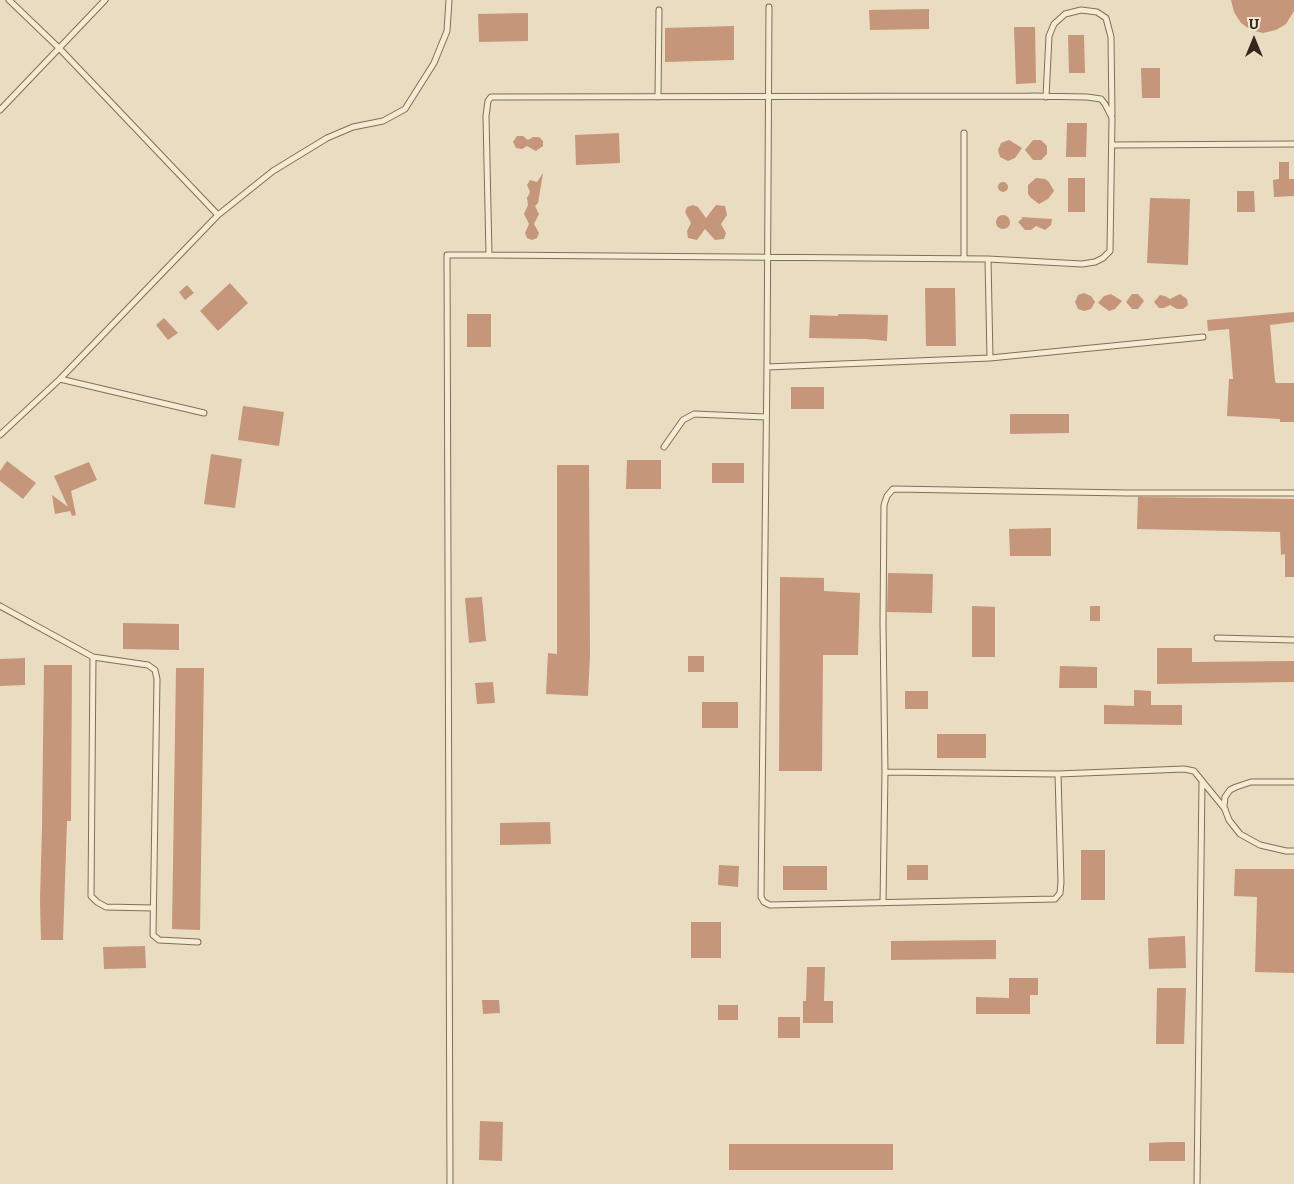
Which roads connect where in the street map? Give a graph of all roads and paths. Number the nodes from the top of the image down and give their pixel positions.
1 (10, 0) edge
2 (105, 0) edge
3 (449, 0) edge
4 (769, 6) dead end
5 (660, 10) dead end
6 (60, 48) junction
7 (658, 97) junction
8 (1046, 97) junction
9 (769, 98) junction
10 (0, 110) edge
11 (1112, 118) junction
12 (964, 133) dead end
13 (1294, 144) edge
14 (1112, 145) junction
15 (218, 215) junction
16 (490, 255) junction
17 (767, 259) junction
18 (964, 259) junction
19 (988, 259) junction
20 (1203, 337) dead end
21 (990, 358) junction
22 (767, 367) junction
23 (60, 379) junction
24 (204, 413) dead end
25 (766, 417) junction
26 (0, 435) edge
27 (664, 447) dead end
28 (1294, 493) edge
29 (0, 606) edge
30 (1217, 638) dead end
31 (1294, 640) edge
32 (93, 657) junction
33 (884, 772) junction
34 (1058, 774) junction
35 (1202, 782) junction
36 (1294, 782) edge
37 (1225, 809) junction
38 (1294, 851) edge
39 (883, 903) junction
40 (153, 908) junction
41 (198, 942) dead end
42 (450, 1184) edge
43 (1197, 1184) edge

1 - 6 lane
2 - 6 lane
3 - 15 lane
4 - 9 lane
5 - 7 lane
6 - 10 lane
6 - 15 lane
7 - 9 lane
7 - 16 lane
8 - 9 lane
8 - 11 lane
8 - 11 lane
9 - 17 lane
11 - 14 lane
12 - 18 lane
13 - 14 lane
14 - 19 lane
15 - 23 lane
16 - 17 lane
16 - 42 lane
17 - 18 lane
17 - 22 lane
18 - 19 lane
19 - 21 lane
20 - 21 lane
21 - 22 lane
22 - 25 lane
23 - 24 lane
23 - 26 lane
25 - 27 lane
25 - 39 lane
28 - 33 lane
29 - 32 lane
30 - 31 lane
32 - 40 lane
32 - 40 lane
33 - 34 lane
33 - 39 lane
34 - 35 lane
34 - 39 lane
35 - 37 lane
35 - 43 lane
36 - 37 lane
37 - 38 lane
40 - 41 lane

